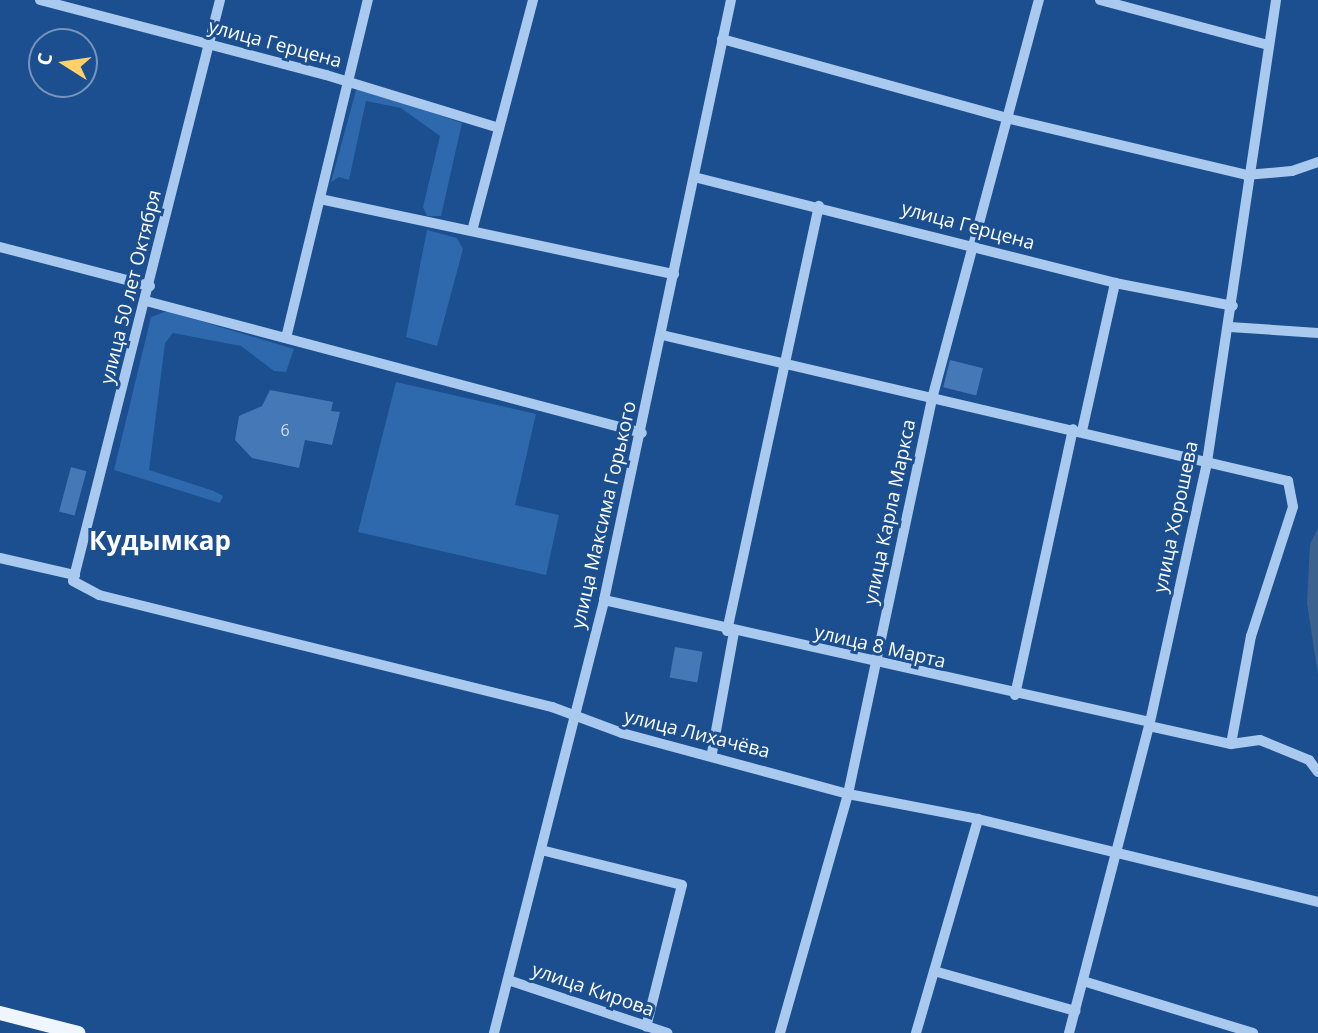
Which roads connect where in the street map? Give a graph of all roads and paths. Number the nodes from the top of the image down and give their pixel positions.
1 (40, 0) edge
2 (220, 0) edge
3 (368, 0) edge
4 (533, 0) edge
5 (731, 0) edge
6 (1039, 0) edge
7 (1100, 0) edge
8 (1276, 0) edge
9 (722, 39) junction
10 (209, 44) junction
11 (1268, 45) junction
12 (348, 82) junction
13 (1010, 118) junction
14 (499, 128) junction
15 (1318, 162) edge
16 (1246, 175) junction
17 (694, 177) junction
18 (320, 199) junction
19 (819, 206) junction
20 (472, 231) junction
21 (973, 244) junction
22 (0, 247) edge
23 (674, 274) junction
24 (1115, 283) junction
25 (150, 286) junction
26 (146, 301) junction
27 (1233, 306) junction
28 (1230, 327) junction
29 (1318, 332) edge
30 (662, 335) junction
31 (286, 338) junction
32 (785, 366) junction
33 (933, 395) junction
34 (1077, 430) junction
35 (642, 433) junction
36 (1207, 462) junction
37 (0, 558) edge
38 (74, 578) junction
39 (604, 600) junction
40 (731, 631) junction
41 (875, 664) junction
42 (1015, 695) junction
43 (572, 718) junction
44 (1149, 724) junction
45 (1231, 744) junction
46 (712, 753) junction
47 (1318, 772) edge
48 (848, 794) junction
49 (978, 819) junction
50 (541, 850) junction
51 (1116, 853) junction
52 (1318, 902) edge
53 (934, 971) junction
54 (508, 980) junction
55 (1083, 981) junction
56 (1075, 1011) junction
57 (0, 1013) edge
58 (646, 1027) junction
59 (78, 1033) edge
60 (494, 1033) edge
61 (667, 1033) edge
62 (780, 1033) edge
63 (916, 1033) edge
64 (1069, 1033) edge
65 (1253, 1033) edge

1 - 10 street, улица Герцена
2 - 10 street, улица 50 лет Октября
3 - 12 street
4 - 14 street
5 - 9 street, улица Максима Горького
6 - 13 street, улица Карла Маркса
7 - 11 street
8 - 11 street, улица Хорошева
9 - 13 street
9 - 17 street, улица Максима Горького
10 - 12 street, улица Герцена
10 - 25 street, улица 50 лет Октября
11 - 16 street, улица Хорошева
12 - 14 street, улица Герцена
12 - 18 street
13 - 16 street
13 - 21 street, улица Карла Маркса
14 - 20 street
15 - 16 street
16 - 27 street, улица Хорошева
17 - 19 street, улица Герцена
17 - 23 street, улица Максима Горького
18 - 20 street
18 - 31 street
19 - 21 street, улица Герцена
19 - 32 street
20 - 23 street
21 - 24 street, улица Герцена
21 - 33 street, улица Карла Маркса
22 - 25 street
23 - 30 street, улица Максима Горького
24 - 27 street, улица Герцена
24 - 34 street
25 - 26 street, улица 50 лет Октября
26 - 31 street
26 - 38 street, улица 50 лет Октября
27 - 28 street, улица Хорошева
28 - 29 street
28 - 36 street, улица Хорошева
30 - 32 street
30 - 35 street, улица Максима Горького
31 - 35 street
32 - 33 street
32 - 40 street
33 - 34 street
33 - 41 street, улица Карла Маркса
34 - 36 street
34 - 42 street
35 - 39 street, улица Максима Горького
36 - 44 street, улица Хорошева
36 - 45 street
37 - 38 street, улица Лихачёва
38 - 43 street, улица Лихачёва
39 - 40 street, улица 8 Марта
39 - 43 street, улица Максима Горького
40 - 41 street, улица 8 Марта
40 - 46 street
41 - 42 street, улица 8 Марта
41 - 48 street, улица Карла Маркса
42 - 44 street, улица 8 Марта
43 - 46 street, улица Лихачёва
43 - 50 street, улица Максима Горького
44 - 45 street, улица 8 Марта
44 - 51 street, улица Хорошева
45 - 47 street, улица 8 Марта
46 - 48 street, улица Лихачёва
48 - 49 street, улица Лихачёва
48 - 62 street, улица Карла Маркса
49 - 51 street, улица Лихачёва
49 - 53 street
50 - 54 street, улица Максима Горького
50 - 58 street
51 - 52 street, улица Лихачёва
51 - 55 street, улица Хорошева
53 - 56 street
53 - 63 street
54 - 58 street, улица Кирова
54 - 60 street, улица Максима Горького
55 - 56 street, улица Хорошева
55 - 65 street
56 - 64 street, улица Хорошева
57 - 59 main road
58 - 61 street, улица Кирова

